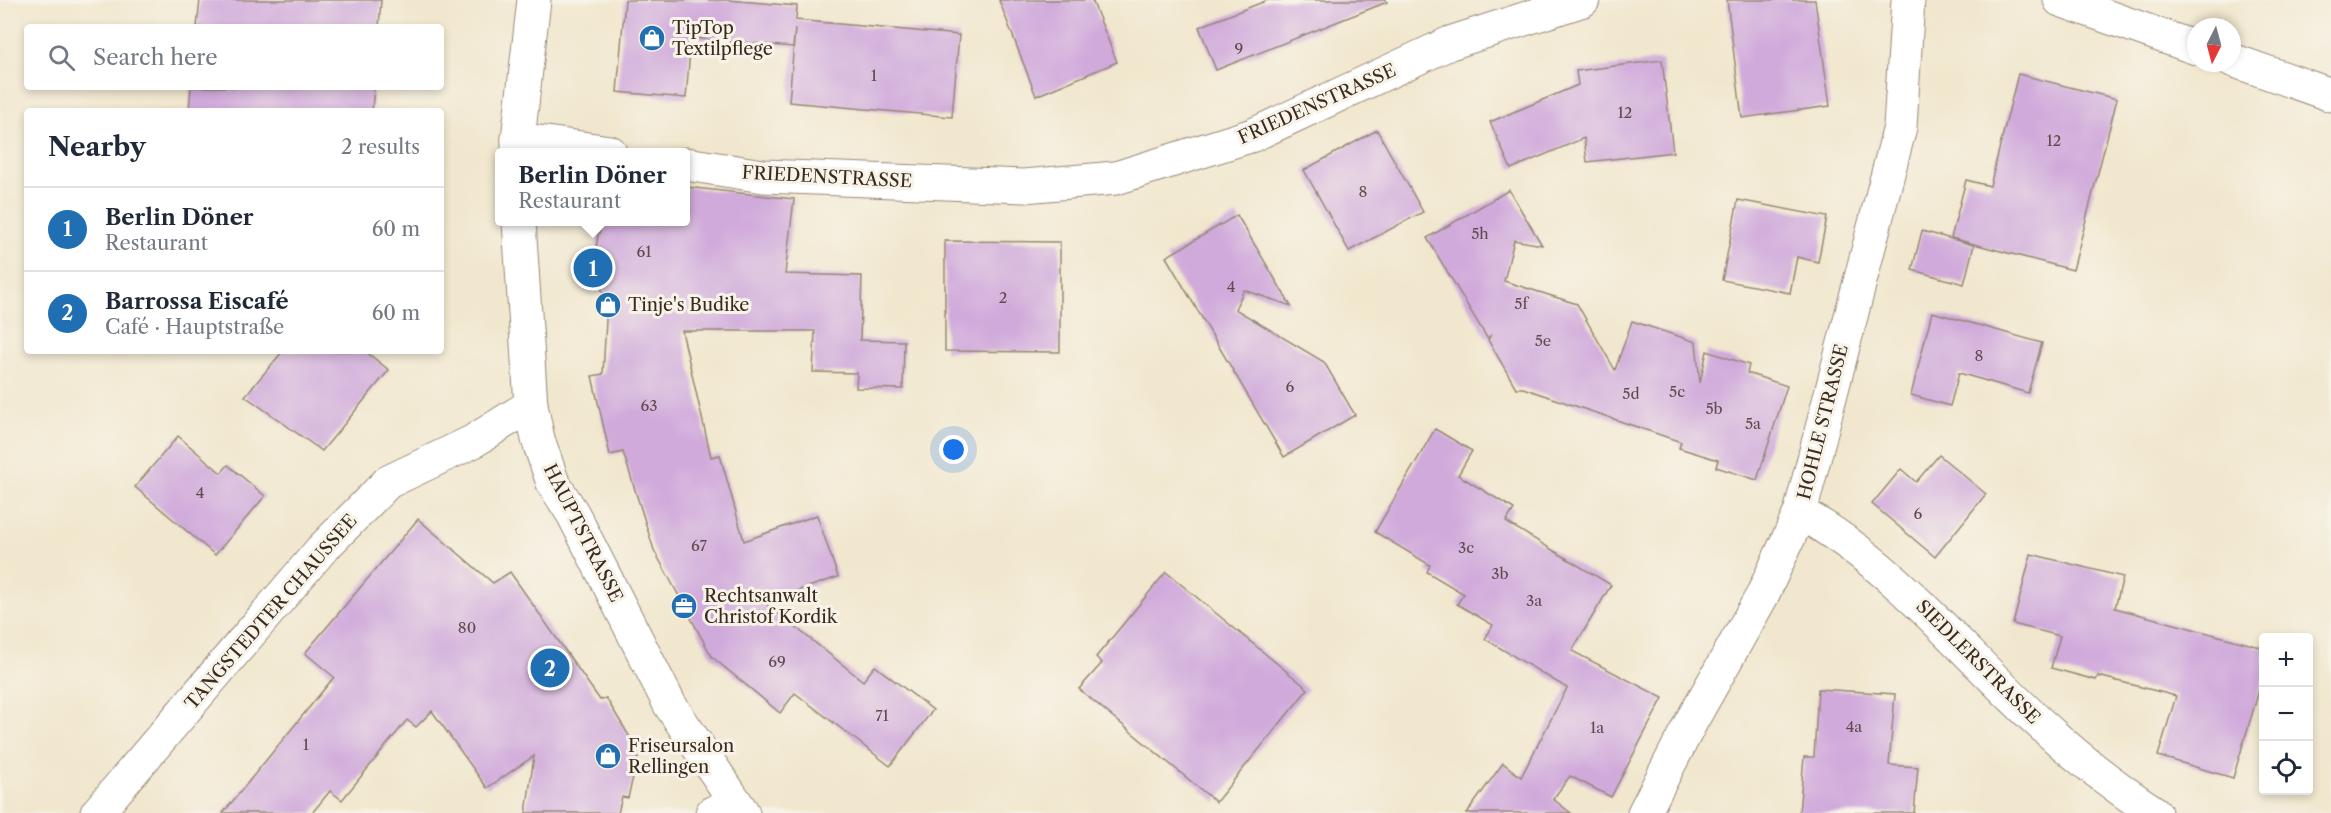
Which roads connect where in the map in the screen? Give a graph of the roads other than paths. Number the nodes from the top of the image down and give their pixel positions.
1 (534, 0) edge
2 (1583, 0) edge
3 (1908, 0) edge
4 (2060, 0) edge
5 (2187, 45) edge
6 (2241, 63) edge
7 (2331, 95) edge
8 (518, 146) edge
9 (544, 148) edge
10 (690, 165) edge
11 (519, 226) edge
12 (531, 405) junction
13 (1800, 513) junction
14 (730, 810) edge
15 (97, 813) edge
16 (1644, 813) edge
17 (2155, 813) edge

1 - 8 street
2 - 10 street, FRIEDENSTRASSE
3 - 13 street, HOHLE STRASSE
4 - 5 street
6 - 7 street
8 - 9 street
11 - 12 street, HAUPTSTRASSE
12 - 14 street, HAUPTSTRASSE
12 - 15 street, TANGSTEDTER CHAUSSEE
13 - 16 street, HOHLE STRASSE
13 - 17 street, SIEDLERSTRASSE

